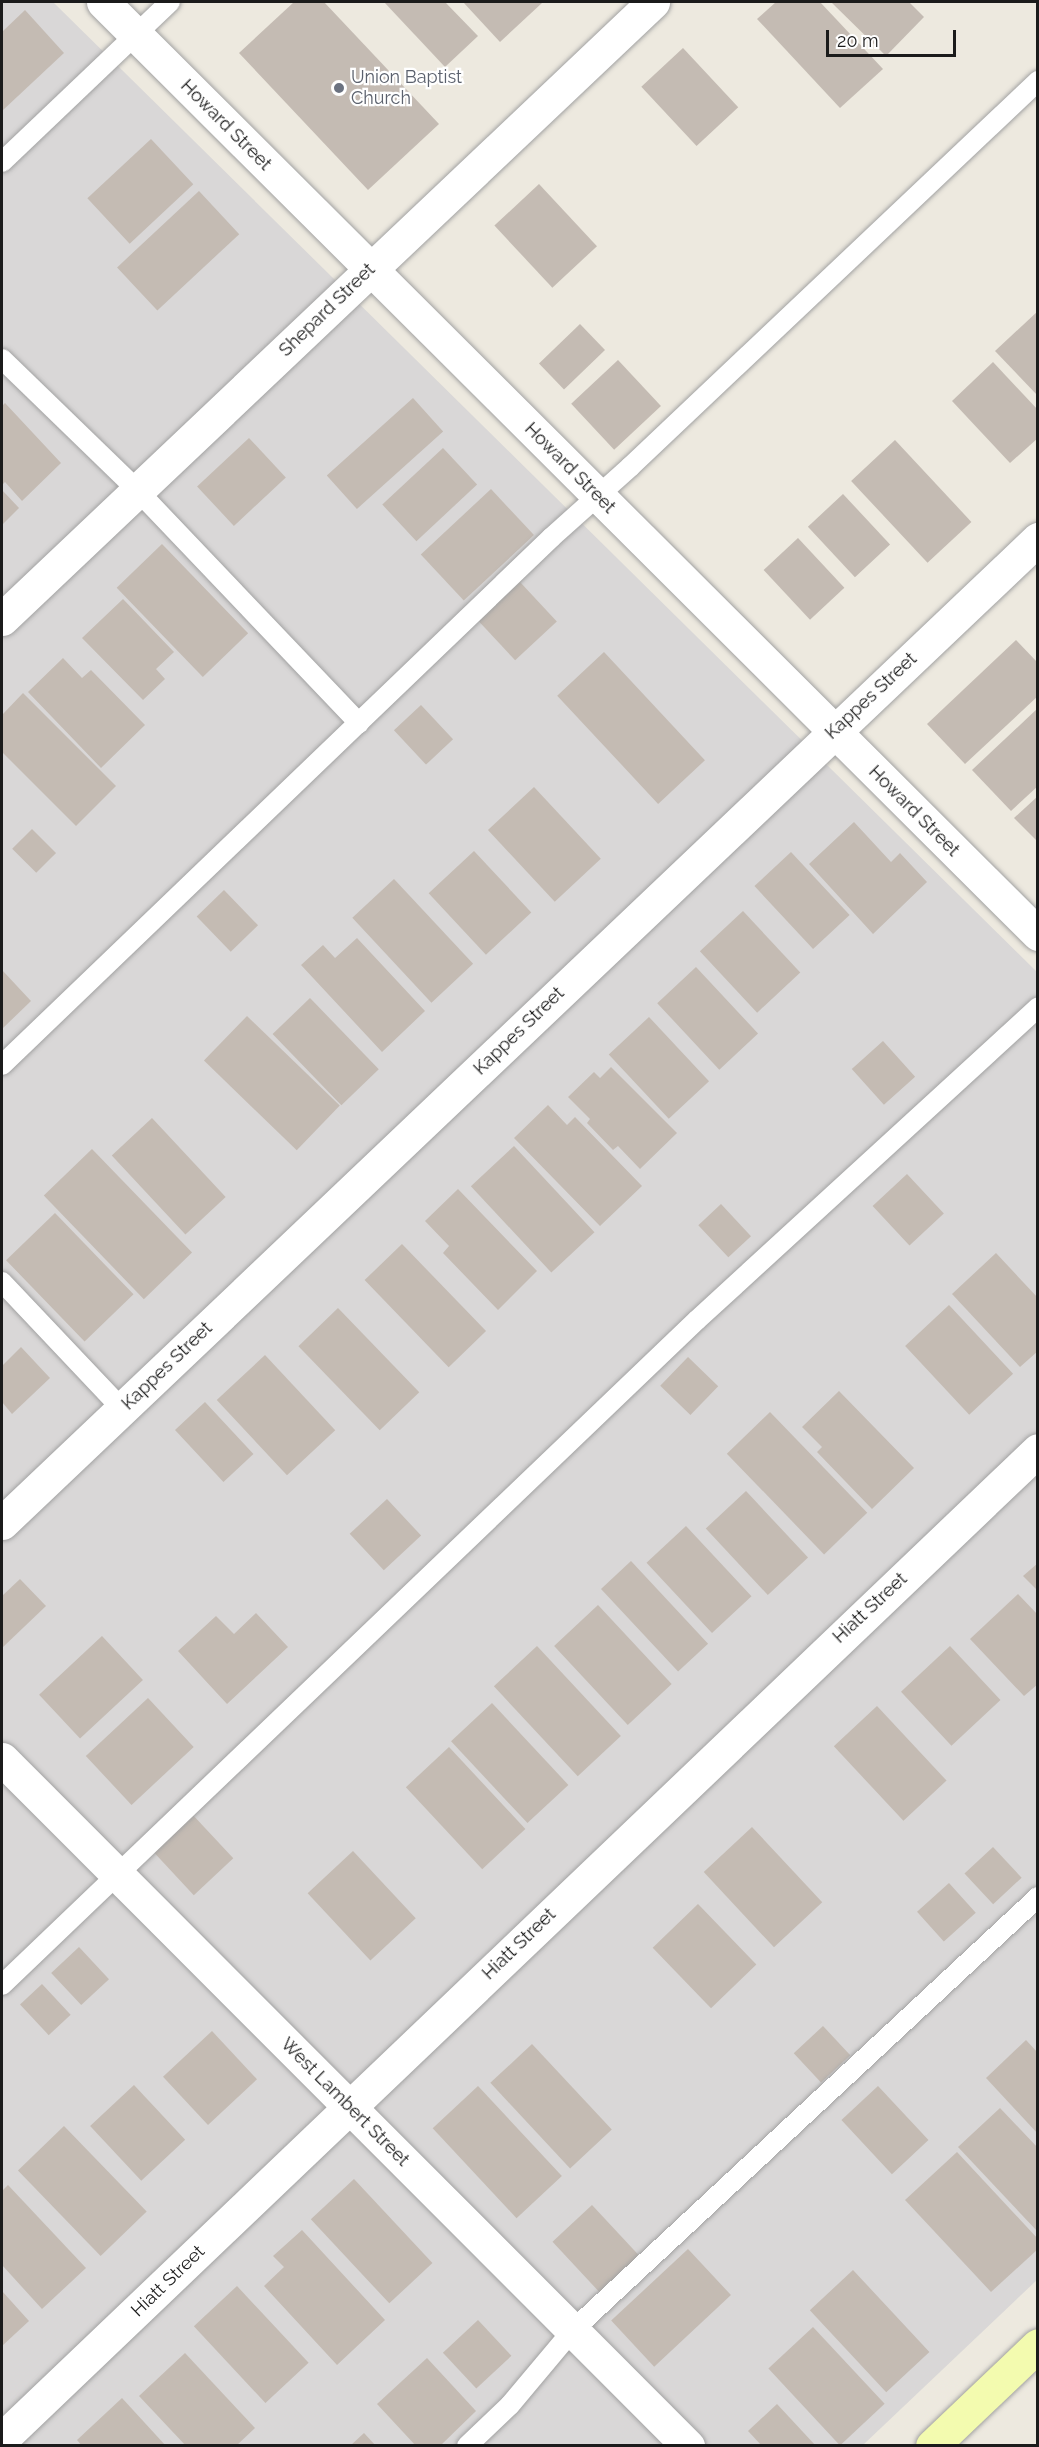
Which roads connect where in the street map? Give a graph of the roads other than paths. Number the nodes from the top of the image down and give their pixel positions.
1 (102, 2) edge
2 (170, 2) edge
3 (653, 2) edge
4 (135, 34) junction
5 (1038, 81) edge
6 (2, 162) edge
7 (370, 269) junction
8 (2, 359) edge
9 (137, 490) junction
10 (598, 497) junction
11 (1038, 539) edge
12 (2, 619) edge
13 (359, 723) junction
14 (834, 731) junction
15 (1038, 934) edge
16 (1038, 1007) edge
17 (2, 1065) edge
18 (2, 1282) edge
19 (122, 1410) junction
20 (1038, 1450) edge
21 (2, 1523) edge
22 (2, 1759) edge
23 (117, 1875) junction
24 (1038, 1897) edge
25 (2, 1985) edge
26 (349, 2107) junction
27 (572, 2331) junction
28 (1038, 2345) edge
29 (2, 2439) edge
30 (468, 2445) edge
31 (688, 2445) edge
32 (932, 2445) edge

1 - 4 street, Howard Street
2 - 4 lane
3 - 7 street, Shepard Street
4 - 6 lane
4 - 7 street, Howard Street
5 - 10 lane
7 - 9 street, Shepard Street
7 - 10 street, Howard Street
8 - 9 lane
9 - 12 street, Shepard Street
9 - 13 lane
10 - 13 lane
10 - 14 street, Howard Street
11 - 14 street, Kappes Street
13 - 17 lane
14 - 15 street, Howard Street
14 - 19 street, Kappes Street
16 - 23 lane
18 - 19 lane
19 - 21 street, Kappes Street
20 - 26 street, Hiatt Street
22 - 23 street, West Lambert Street
23 - 25 lane
23 - 26 street, West Lambert Street
24 - 27 lane
26 - 27 street, West Lambert Street
26 - 29 street, Hiatt Street
27 - 30 lane
27 - 31 street, West Lambert Street
28 - 32 main road

